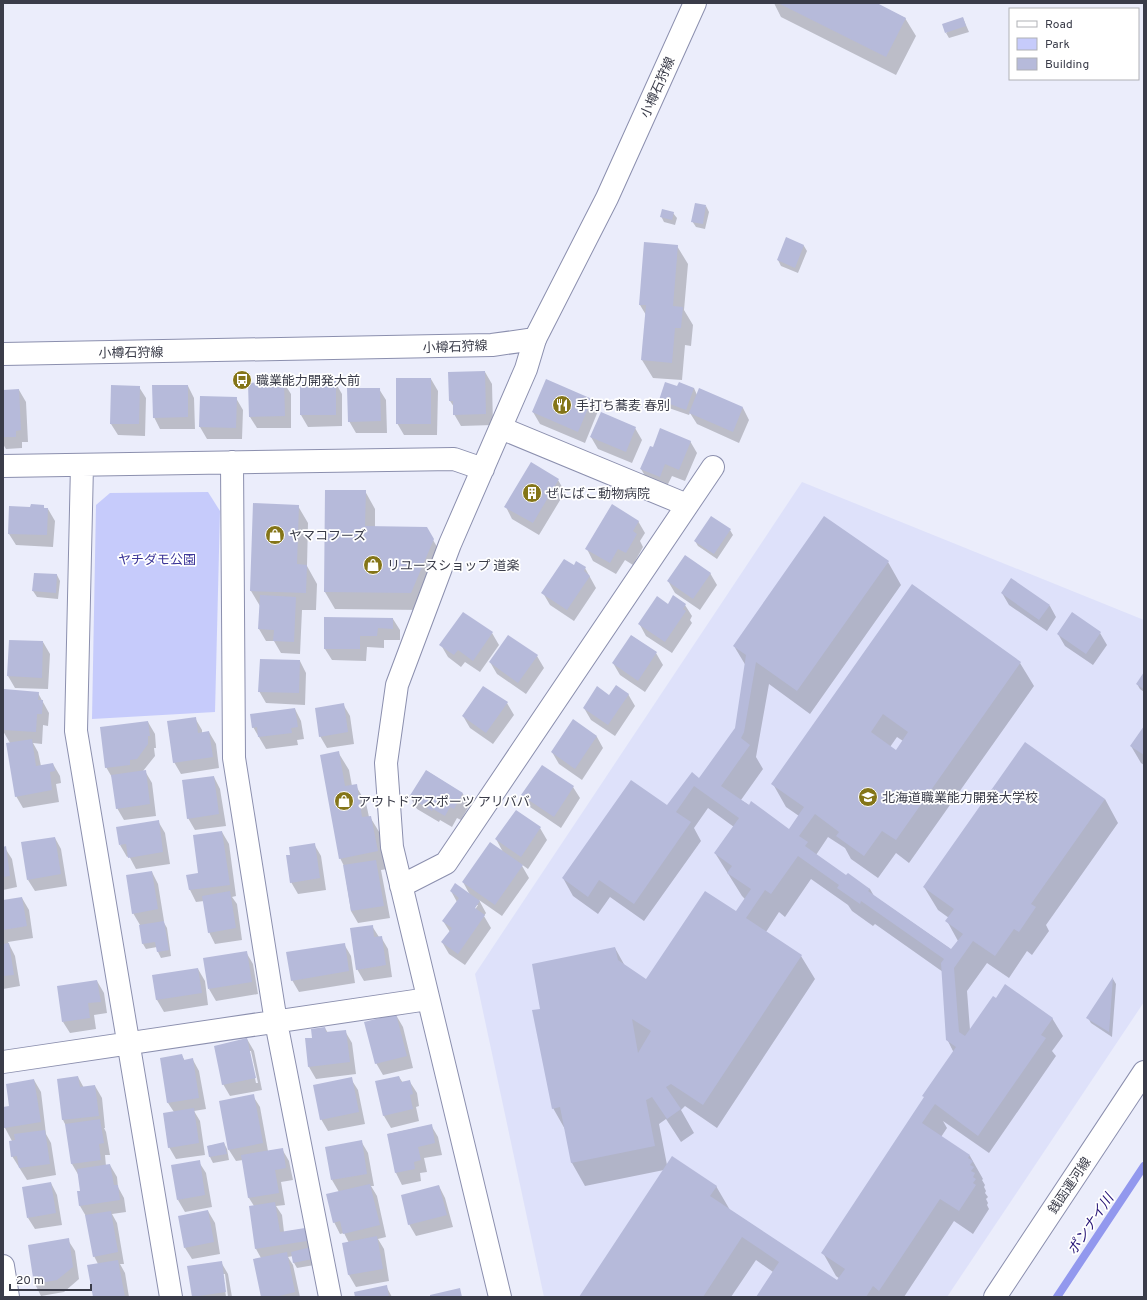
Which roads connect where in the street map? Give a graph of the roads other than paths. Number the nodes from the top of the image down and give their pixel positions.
1 (695, 3) edge
2 (535, 339) junction
3 (3, 354) edge
4 (501, 428) junction
5 (232, 462) junction
6 (82, 465) junction
7 (3, 466) edge
8 (713, 467) dead end
9 (483, 469) junction
10 (687, 505) junction
11 (401, 886) junction
12 (428, 999) junction
13 (276, 1022) junction
14 (128, 1043) junction
15 (3, 1062) edge
16 (1144, 1072) edge
17 (3, 1266) edge
18 (8, 1297) edge
19 (171, 1297) edge
20 (330, 1297) edge
21 (500, 1297) edge
22 (995, 1297) edge

1 - 2 street, 小樽石狩線
2 - 3 street, 小樽石狩線
2 - 4 street
4 - 9 street
4 - 10 street
5 - 6 street
5 - 9 street
5 - 13 street
6 - 7 street
6 - 14 street
8 - 10 street
9 - 11 street
10 - 11 street
11 - 12 street
12 - 13 street
12 - 21 street
13 - 14 street
13 - 20 street
14 - 15 street
14 - 19 street
16 - 22 street, 銭函運河線
17 - 18 street

